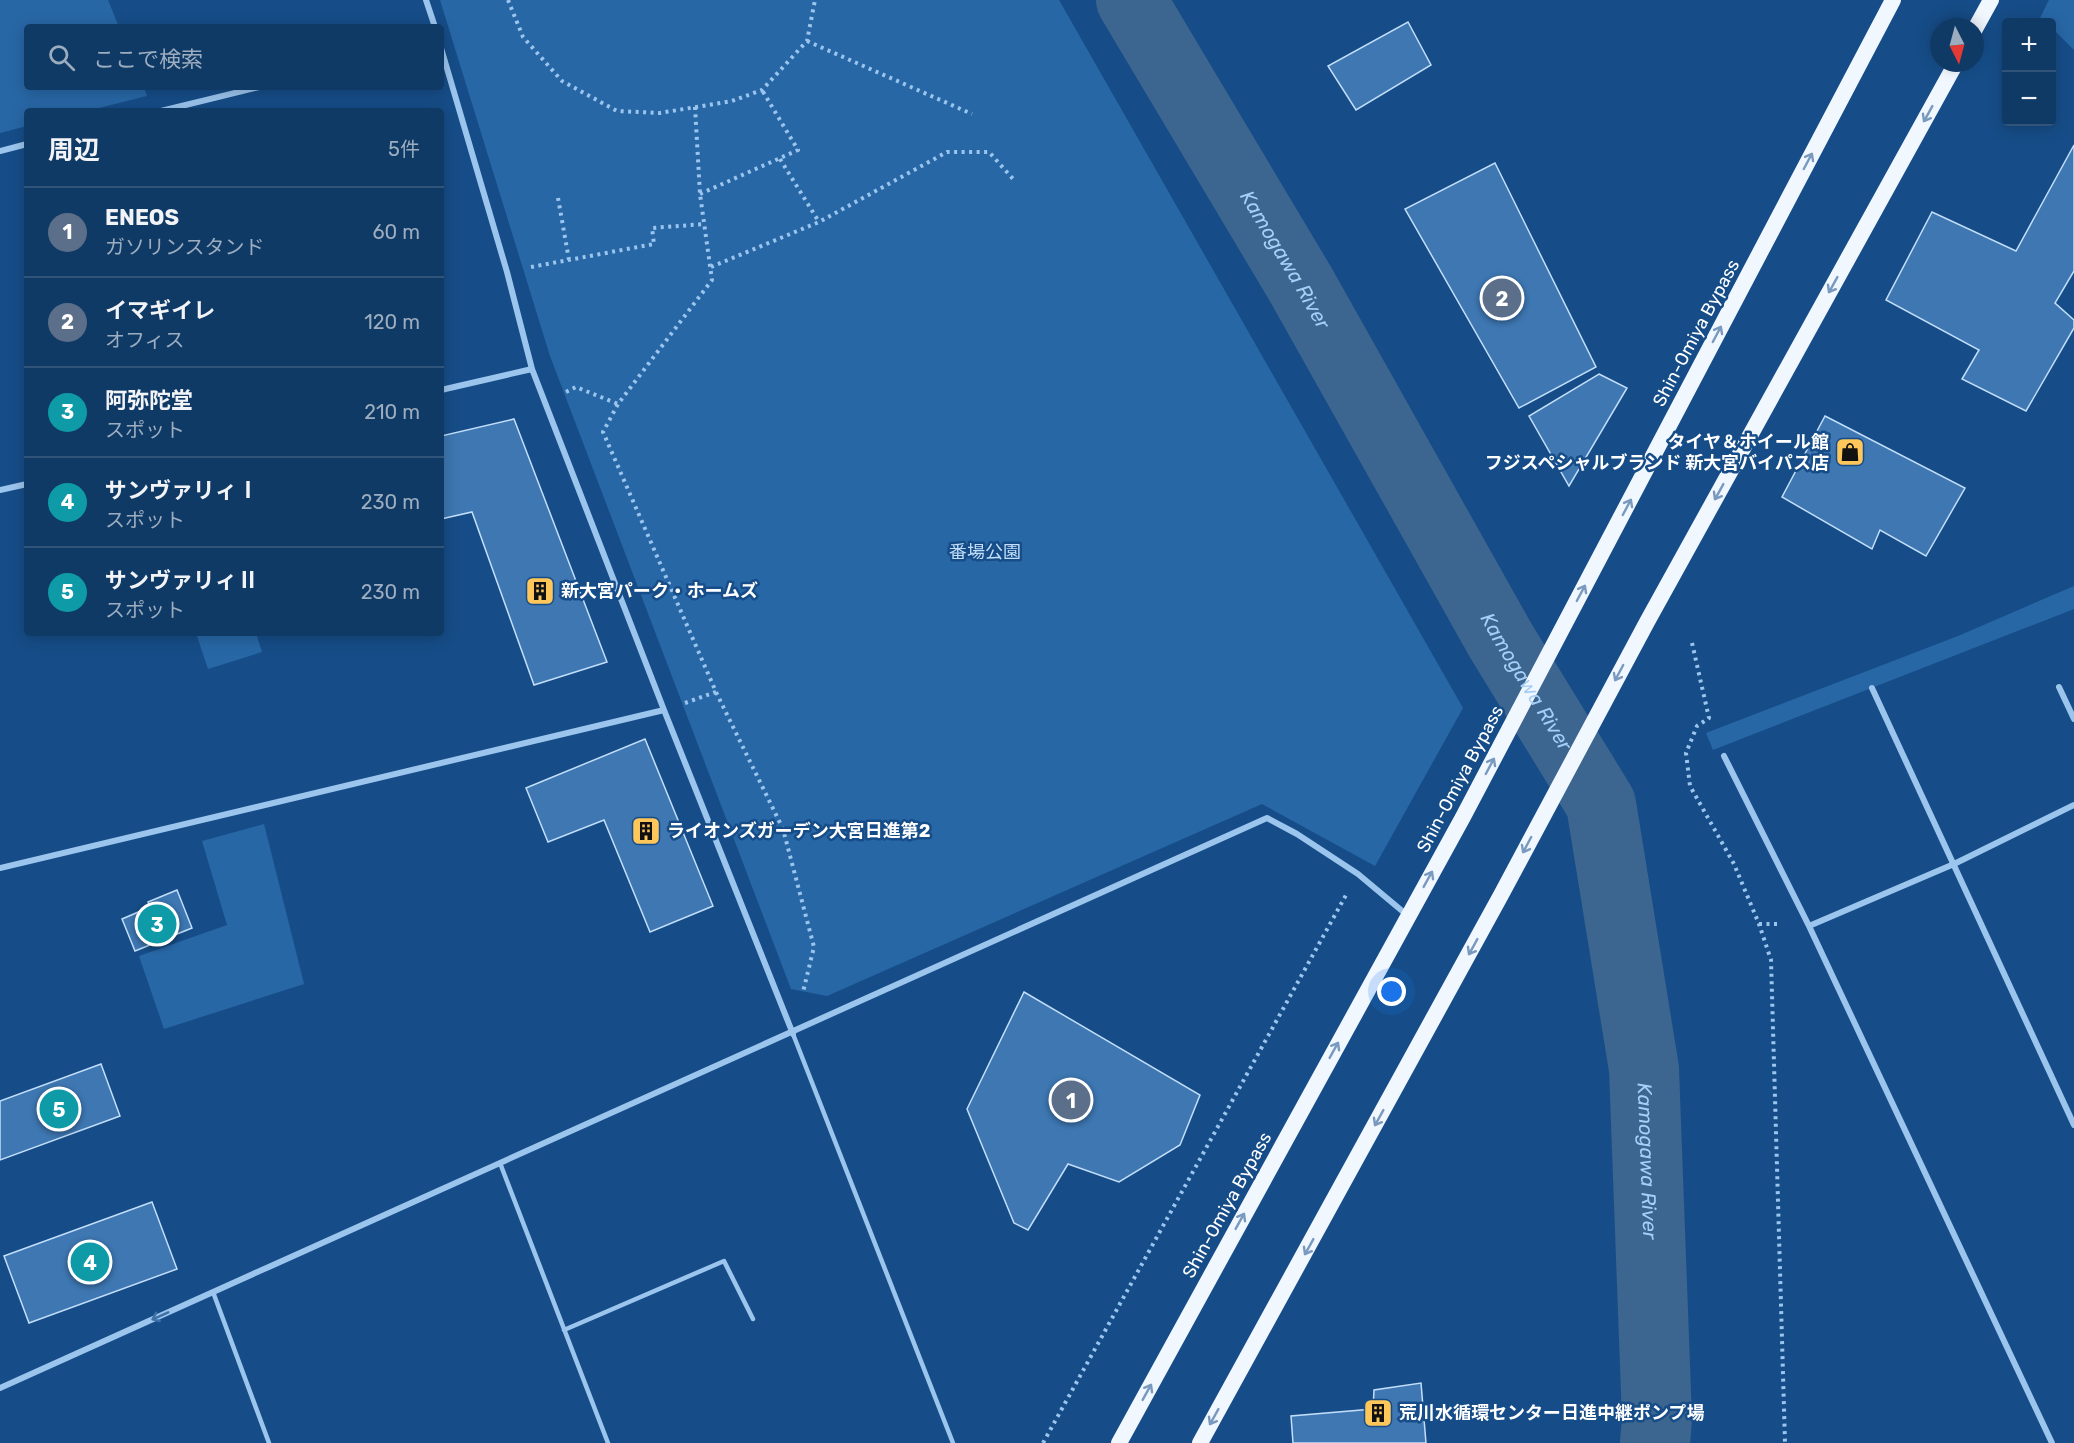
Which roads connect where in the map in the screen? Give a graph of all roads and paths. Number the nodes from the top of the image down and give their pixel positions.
1 (426, 0) edge
2 (508, 0) edge
3 (815, 0) edge
4 (1893, 0) edge
5 (1991, 0) edge
6 (1981, 18) edge
7 (434, 24) edge
8 (807, 41) junction
9 (444, 58) edge
10 (1951, 72) edge
11 (247, 90) edge
12 (762, 90) junction
13 (695, 107) junction
14 (174, 108) edge
15 (972, 114) dead end
16 (24, 145) edge
17 (0, 151) edge
18 (780, 159) junction
19 (1014, 180) dead end
20 (700, 194) junction
21 (558, 198) dead end
22 (819, 222) junction
23 (705, 224) junction
24 (569, 260) junction
25 (711, 267) junction
26 (507, 272) junction
27 (532, 369) junction
28 (444, 389) edge
29 (545, 401) junction
30 (618, 404) junction
31 (24, 485) edge
32 (0, 490) edge
33 (1692, 643) dead end
34 (1872, 687) dead end
35 (2059, 687) dead end
36 (716, 692) junction
37 (664, 710) junction
38 (2074, 719) edge
39 (1724, 756) dead end
40 (2074, 805) edge
41 (1954, 864) junction
42 (0, 868) edge
43 (1358, 874) junction
44 (1407, 916) junction
45 (1809, 926) junction
46 (794, 1034) junction
47 (2074, 1125) edge
48 (500, 1163) junction
49 (213, 1292) junction
50 (753, 1319) dead end
51 (564, 1330) junction
52 (0, 1388) edge
53 (269, 1443) edge
54 (608, 1443) edge
55 (952, 1443) edge
56 (1043, 1443) edge
57 (1119, 1443) edge
58 (1200, 1443) edge
59 (1785, 1443) edge
60 (2052, 1443) edge

1 - 7 street
2 - 13 path
3 - 8 path
44 -> 4 highway, Shin-Omiya Bypass
5 - 6 highway
8 - 12 path
8 - 15 path
9 - 26 street
10 -> 58 highway
11 - 14 street
12 - 13 path
12 - 18 path
13 - 20 path
16 - 17 street
18 - 20 path
18 - 22 path
19 - 22 path
20 - 23 path
21 - 24 path
22 - 25 path
23 - 24 path
23 - 25 path
24 - 26 path
25 - 30 path
26 - 27 street
27 - 28 street
27 - 29 street
29 - 30 path
29 - 37 street
30 - 36 path
31 - 32 street
33 - 59 path
34 - 41 street
35 - 38 street
36 - 37 path
36 - 46 path
37 - 42 street
37 - 46 street
39 - 45 street
40 - 41 street
41 - 45 street
41 - 47 street
43 - 44 street
43 - 46 street
43 - 56 path
57 -> 44 highway, Shin-Omiya Bypass
45 - 60 street
46 - 48 street
46 - 55 lane
48 - 49 street
48 - 51 lane
49 -> 52 street
49 - 53 lane
50 - 51 lane
51 - 54 lane

